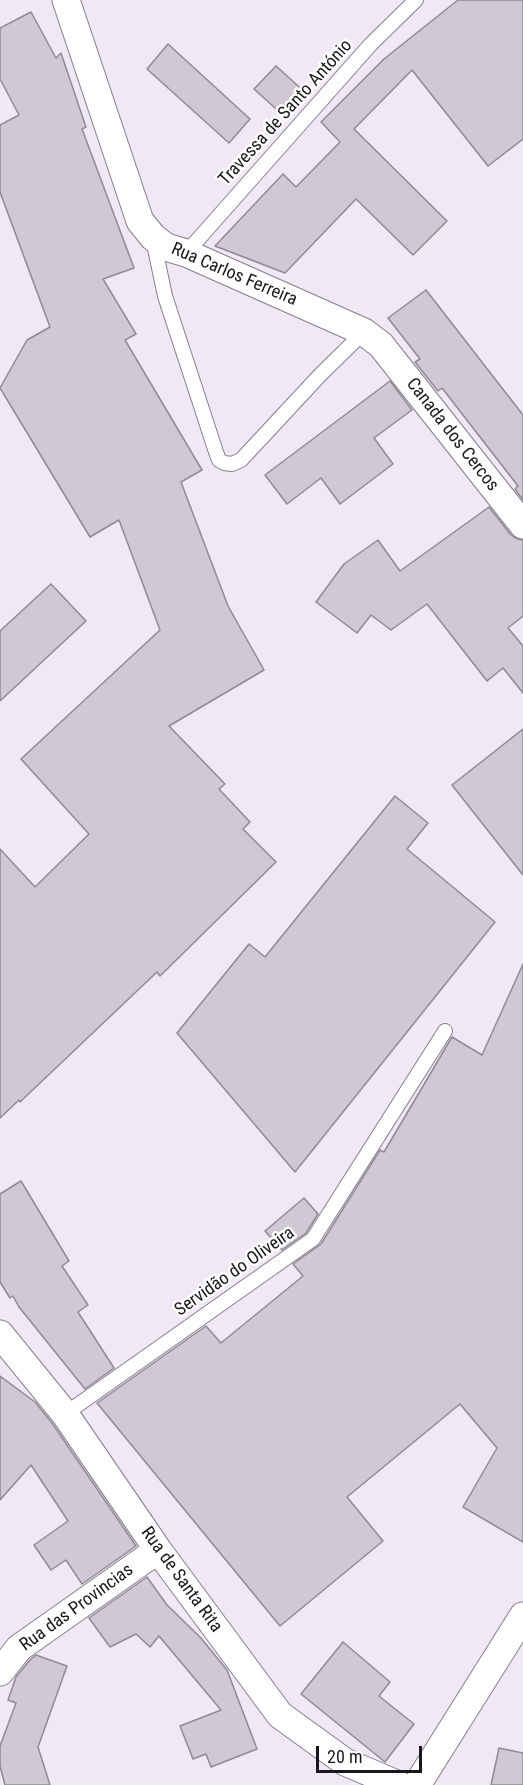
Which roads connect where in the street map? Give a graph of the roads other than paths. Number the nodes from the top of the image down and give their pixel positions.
1 (66, 0) edge
2 (416, 0) edge
3 (153, 237) junction
4 (186, 253) junction
5 (373, 339) junction
6 (523, 525) edge
7 (445, 1031) dead end
8 (0, 1334) edge
9 (65, 1414) junction
10 (158, 1550) junction
11 (523, 1616) edge
12 (0, 1672) edge
13 (399, 1785) edge
14 (417, 1785) edge

1 - 3 street, Rua Carlos Ferreira
2 - 4 lane, Travessa de Santo António
3 - 4 street, Rua Carlos Ferreira
3 - 5 lane
4 - 5 street, Rua Carlos Ferreira
5 - 6 street, Canada dos Cercos
7 - 9 lane, Servidão do Oliveira
8 - 9 street, Rua de Santa Rita
9 - 10 street, Rua de Santa Rita
10 - 12 street, Rua das Provincias
10 - 13 street, Rua de Santa Rita
11 - 14 street

